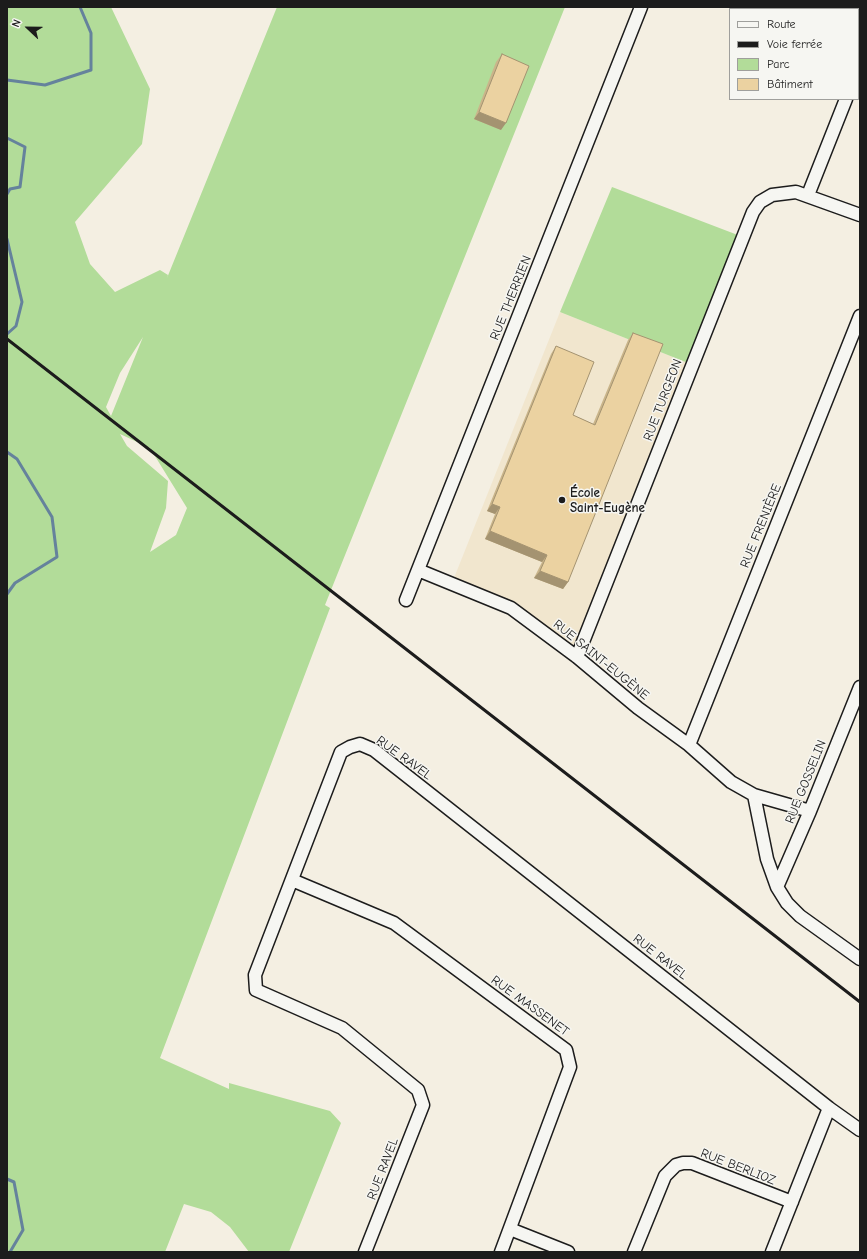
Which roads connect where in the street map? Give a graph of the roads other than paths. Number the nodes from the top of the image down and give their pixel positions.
1 (642, 7) edge
2 (846, 100) edge
3 (808, 195) junction
4 (860, 215) edge
5 (860, 316) edge
6 (418, 570) junction
7 (406, 600) dead end
8 (577, 657) junction
9 (860, 687) edge
10 (689, 745) junction
11 (754, 795) junction
12 (810, 811) junction
13 (292, 880) junction
14 (777, 887) junction
15 (860, 959) edge
16 (829, 1108) junction
17 (860, 1130) edge
18 (792, 1202) junction
19 (510, 1229) junction
20 (366, 1252) edge
21 (501, 1252) edge
22 (568, 1252) edge
23 (634, 1252) edge
24 (772, 1252) edge

1 - 6 street, RUE THERRIEN
2 - 3 street
3 - 4 street, RUE TURGEON
3 - 8 street, RUE TURGEON
5 - 10 street, RUE FRENIÈRE
6 - 7 street, RUE THERRIEN
6 - 8 street, RUE SAINT-EUGÈNE
8 - 10 street, RUE SAINT-EUGÈNE
9 - 12 street, RUE GOSSELIN
10 - 11 street, RUE SAINT-EUGÈNE
11 - 12 street, RUE SAINT-EUGÈNE
11 - 14 street
12 - 14 street, RUE GOSSELIN
13 - 16 street, RUE RAVEL
13 - 19 street, RUE MASSENET
13 - 20 street, RUE RAVEL
14 - 15 street
16 - 17 street, RUE RAVEL
16 - 18 street
18 - 23 street, RUE BERLIOZ
18 - 24 street
19 - 21 street, RUE MASSENET
19 - 22 street

